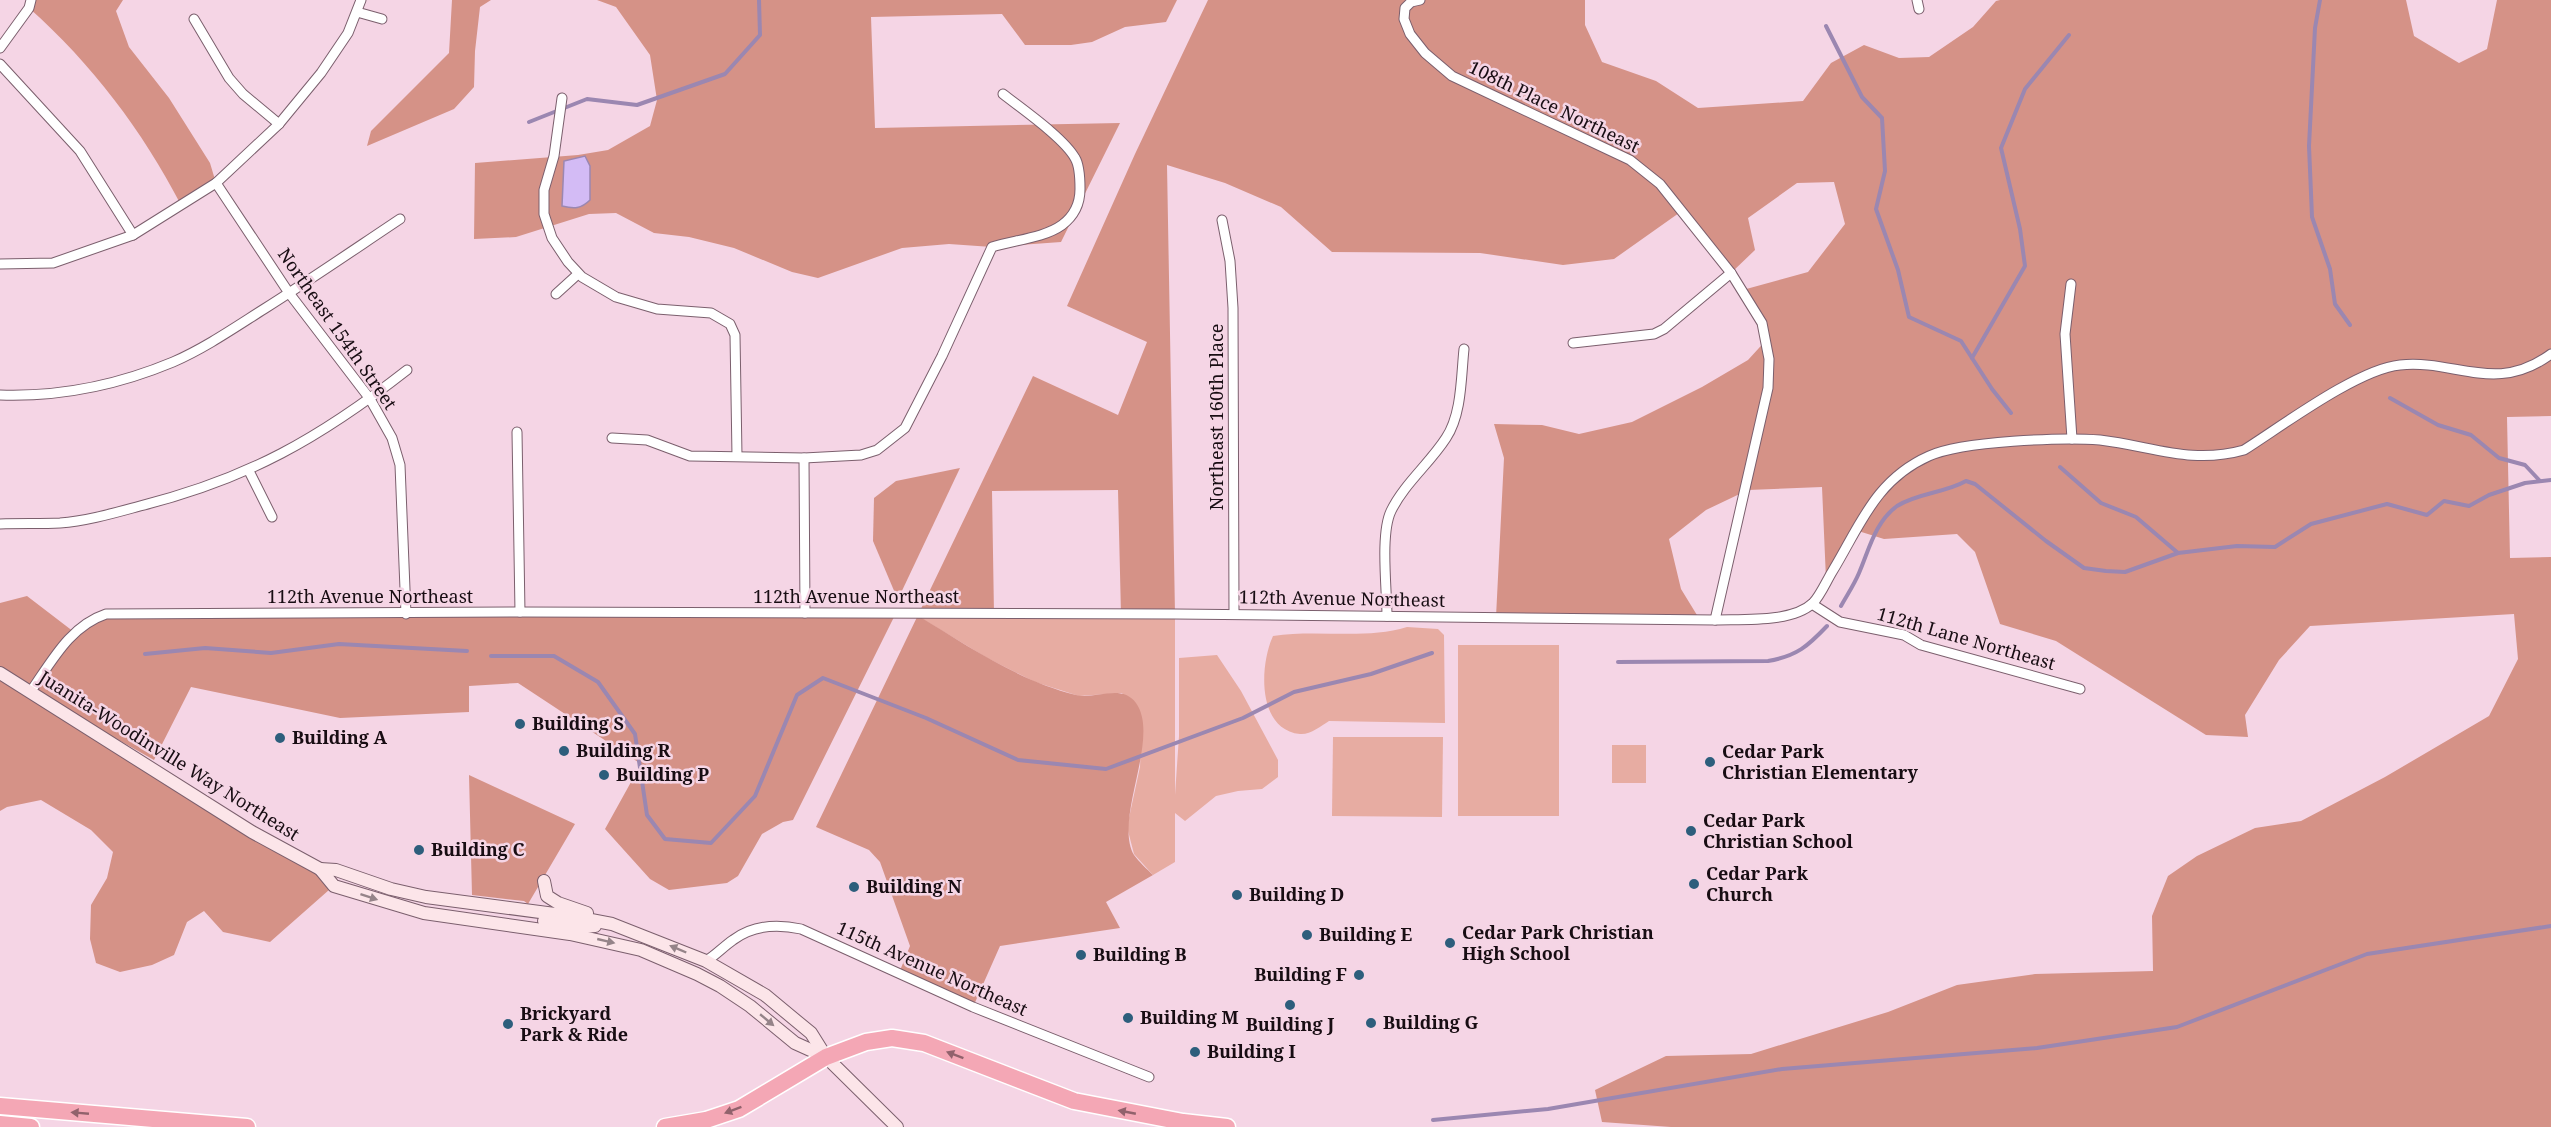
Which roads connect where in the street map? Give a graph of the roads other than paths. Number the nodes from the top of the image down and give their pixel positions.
1 (31, 0) edge
2 (361, 0) edge
3 (1420, 0) edge
4 (357, 12) junction
5 (194, 19) dead end
6 (382, 20) dead end
7 (0, 48) edge
8 (0, 64) edge
9 (1003, 94) dead end
10 (562, 98) dead end
11 (279, 124) junction
12 (216, 183) junction
13 (400, 219) dead end
14 (1222, 220) dead end
15 (133, 235) junction
16 (0, 264) edge
17 (1731, 273) junction
18 (578, 274) junction
19 (2072, 284) dead end
20 (289, 293) junction
21 (556, 294) dead end
22 (1573, 343) dead end
23 (1464, 349) dead end
24 (2551, 354) edge
25 (407, 370) dead end
26 (0, 395) edge
27 (370, 399) junction
28 (517, 432) dead end
29 (612, 438) dead end
30 (2072, 439) junction
31 (736, 456) junction
32 (804, 458) junction
33 (249, 471) junction
34 (272, 517) dead end
35 (0, 524) edge
36 (1812, 604) junction
37 (520, 612) junction
38 (805, 613) junction
39 (406, 614) junction
40 (1234, 614) junction
41 (1387, 616) junction
42 (1715, 620) junction
43 (0, 673) edge
44 (2080, 689) dead end
45 (31, 691) junction
46 (320, 869) junction
47 (544, 881) dead end
48 (442, 899) junction
49 (505, 923) junction
50 (612, 924) junction
51 (706, 961) junction
52 (826, 1057) junction
53 (1149, 1077) dead end
54 (0, 1106) edge
55 (0, 1124) edge
56 (31, 1127) edge
57 (247, 1127) edge
58 (665, 1127) edge
59 (897, 1127) edge
60 (1227, 1127) edge

1 - 7 street
2 - 4 street
3 - 17 street, 108th Place Northeast
4 - 6 street
4 - 11 street
5 - 11 street
8 - 15 street
9 - 32 street
10 - 18 street
11 - 12 street
12 - 15 street
12 - 20 street, Northeast 154th Street
13 - 20 street
14 - 40 street, Northeast 160th Place
15 - 16 street
17 - 22 street
17 - 42 street, 108th Place Northeast
18 - 21 street
18 - 31 street
19 - 30 street
20 - 26 street
20 - 27 street, Northeast 154th Street
23 - 41 street
24 - 30 street
25 - 27 street
27 - 33 street
27 - 39 street, Northeast 154th Street
28 - 37 street
29 - 31 street
30 - 36 street
31 - 32 street
32 - 38 street
33 - 34 street
33 - 35 street
36 - 42 street, 112th Avenue Northeast
36 - 44 street, 112th Lane Northeast
37 - 38 street, 112th Avenue Northeast
37 - 39 street, 112th Avenue Northeast
38 - 40 street, 112th Avenue Northeast
39 - 45 street, 112th Avenue Northeast
40 - 41 street, 112th Avenue Northeast
41 - 42 street, 112th Avenue Northeast
43 - 45 main road, Juanita-Woodinville Way Northeast
45 - 46 main road, Juanita-Woodinville Way Northeast
46 - 48 main road, Juanita-Woodinville Way Northeast
46 -> 49 main road, Juanita-Woodinville Way Northeast
47 - 50 main road
48 - 49 main road
48 - 50 main road, Juanita-Woodinville Way Northeast
49 - 50 main road
49 -> 52 main road, Juanita-Woodinville Way Northeast
51 -> 50 main road, Juanita-Woodinville Way Northeast
51 - 52 main road, Juanita-Woodinville Way Northeast
51 - 53 street, 115th Avenue Northeast
52 -> 58 highway
52 - 59 main road, Juanita-Woodinville Way Northeast
60 -> 52 highway
57 -> 54 highway
55 - 56 highway

